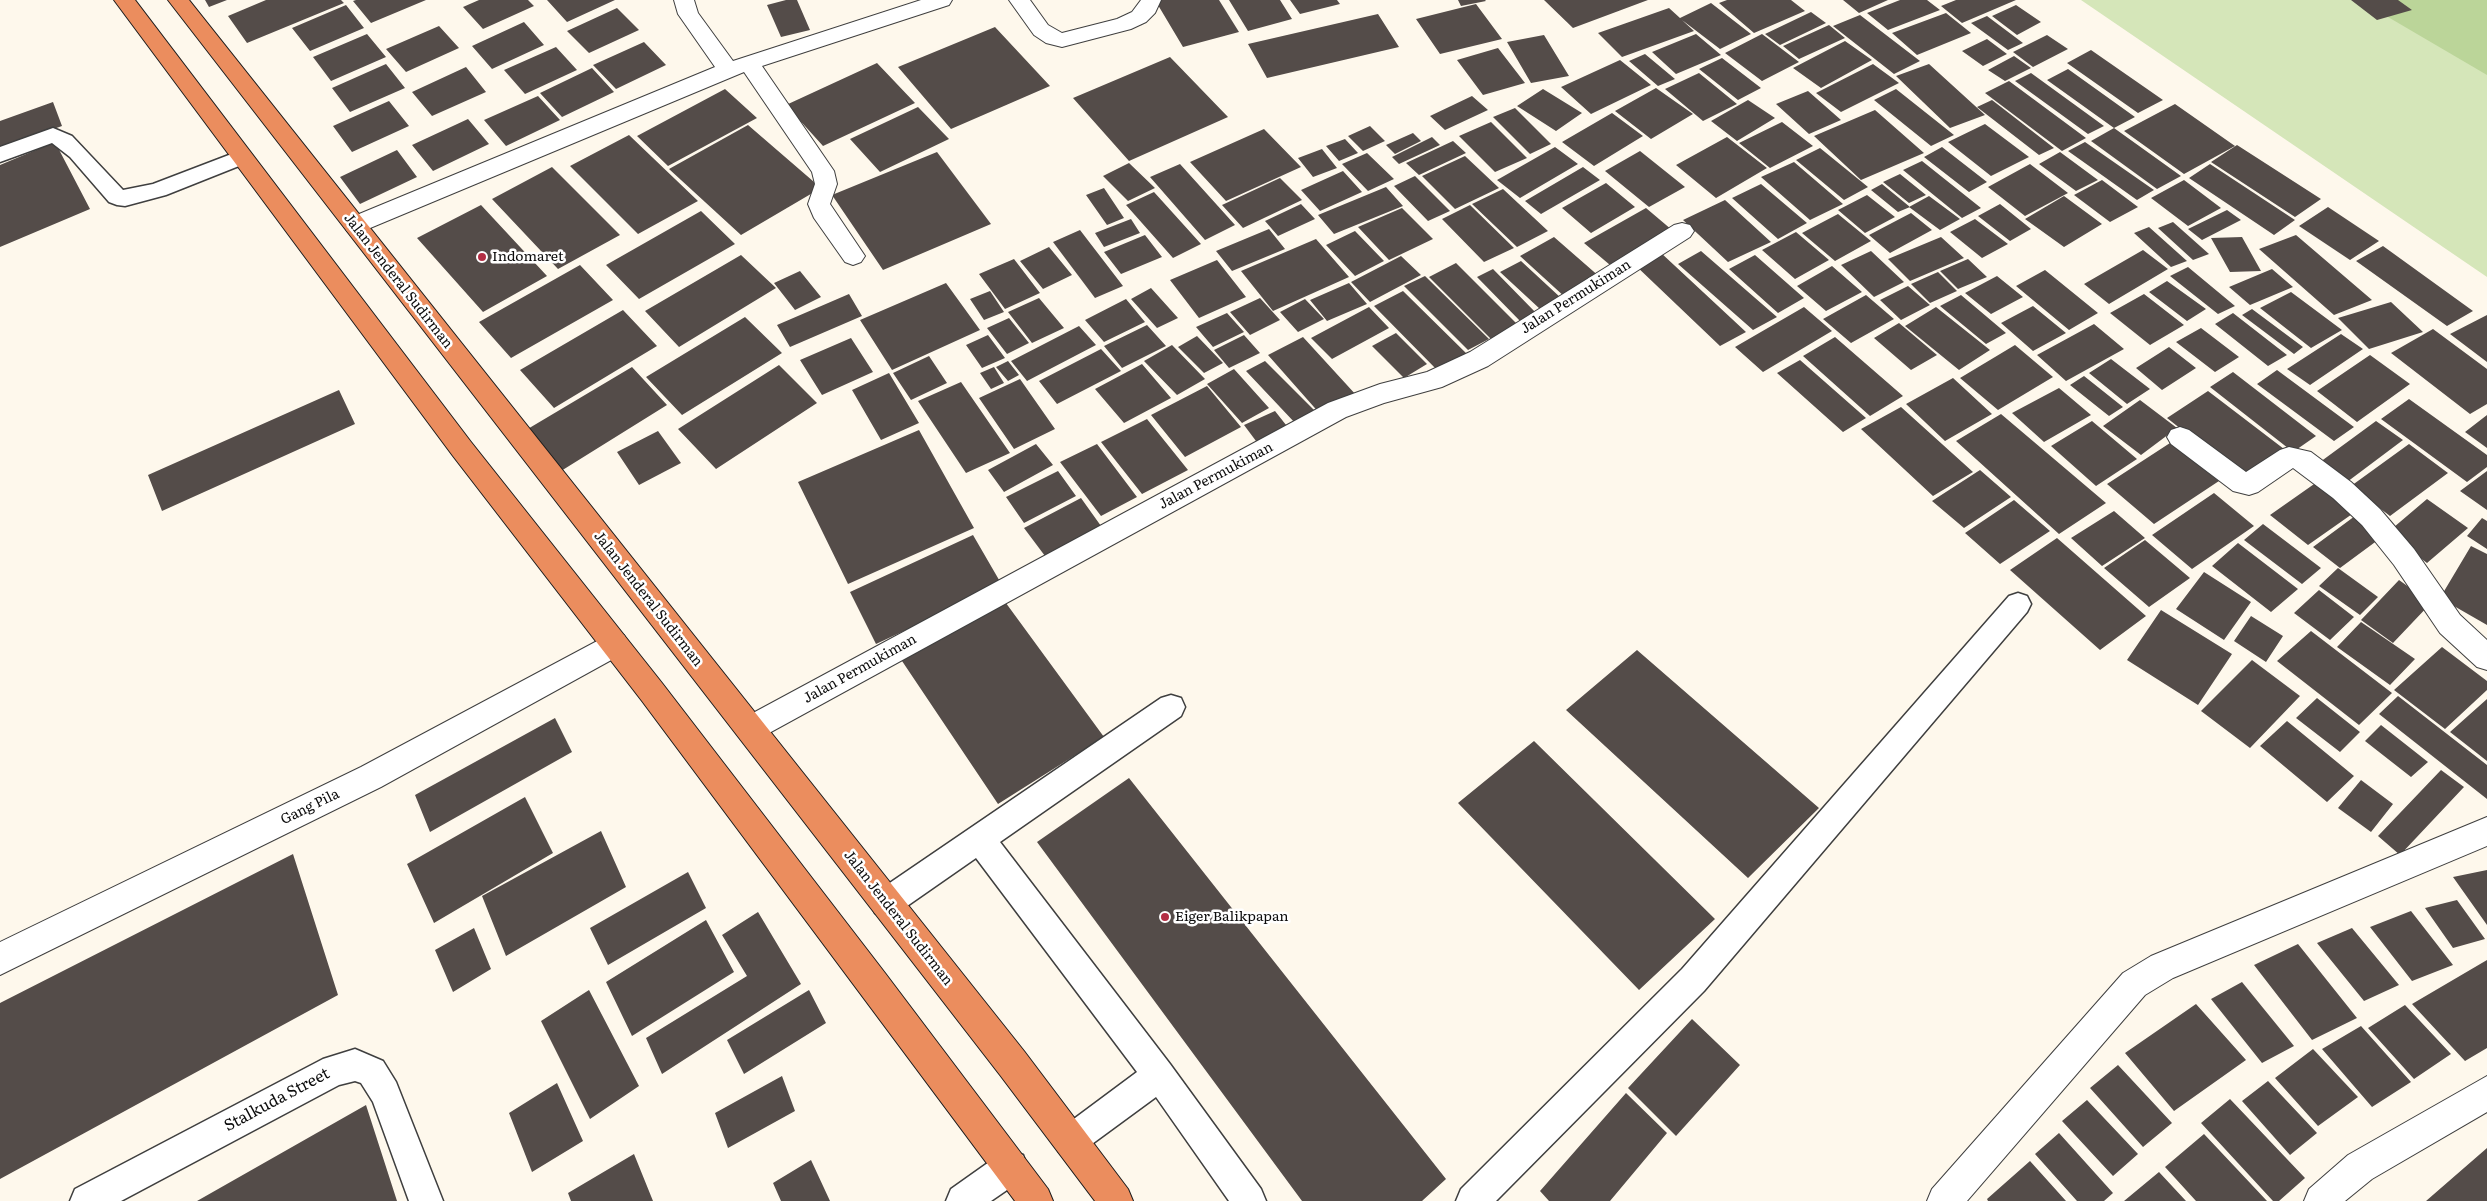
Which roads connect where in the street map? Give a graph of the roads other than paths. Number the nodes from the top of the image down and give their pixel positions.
1 (124, 0) edge
2 (178, 0) edge
3 (684, 0) edge
4 (942, 0) edge
5 (1019, 0) edge
6 (1151, 0) edge
7 (749, 63) junction
8 (728, 70) junction
9 (0, 155) edge
10 (242, 157) junction
11 (354, 225) junction
12 (1682, 230) dead end
13 (853, 256) dead end
14 (2180, 437) dead end
15 (2018, 604) dead end
16 (614, 644) junction
17 (2487, 658) edge
18 (1171, 707) dead end
19 (750, 729) junction
20 (2487, 831) edge
21 (980, 838) junction
22 (886, 903) junction
23 (0, 959) edge
24 (1159, 1075) junction
25 (2487, 1092) edge
26 (1070, 1141) junction
27 (1011, 1167) junction
28 (87, 1201) edge
29 (426, 1201) edge
30 (963, 1201) edge
31 (1036, 1201) edge
32 (1116, 1201) edge
33 (1249, 1201) edge
34 (1473, 1201) edge
35 (1944, 1201) edge
36 (2321, 1201) edge

1 - 10 highway
2 - 11 highway, Jalan Jenderal Sudirman
3 - 8 street
4 - 7 street
5 - 6 street
7 - 8 street
7 - 13 street
8 - 11 street
9 - 10 lane
10 - 16 highway
11 - 19 highway, Jalan Jenderal Sudirman
12 - 19 street, Jalan Permukiman
14 - 17 street
15 - 34 lane
16 - 23 street, Gang Pila
16 - 27 highway
18 - 21 lane
19 - 22 highway, Jalan Jenderal Sudirman
20 - 35 street
21 - 22 lane
21 - 24 lane
22 - 26 highway, Jalan Jenderal Sudirman
24 - 26 lane
24 - 33 lane
25 - 36 street
26 - 32 highway, Jalan Jenderal Sudirman
27 - 30 lane
27 - 31 highway
28 - 29 lane, Stalkuda Street

